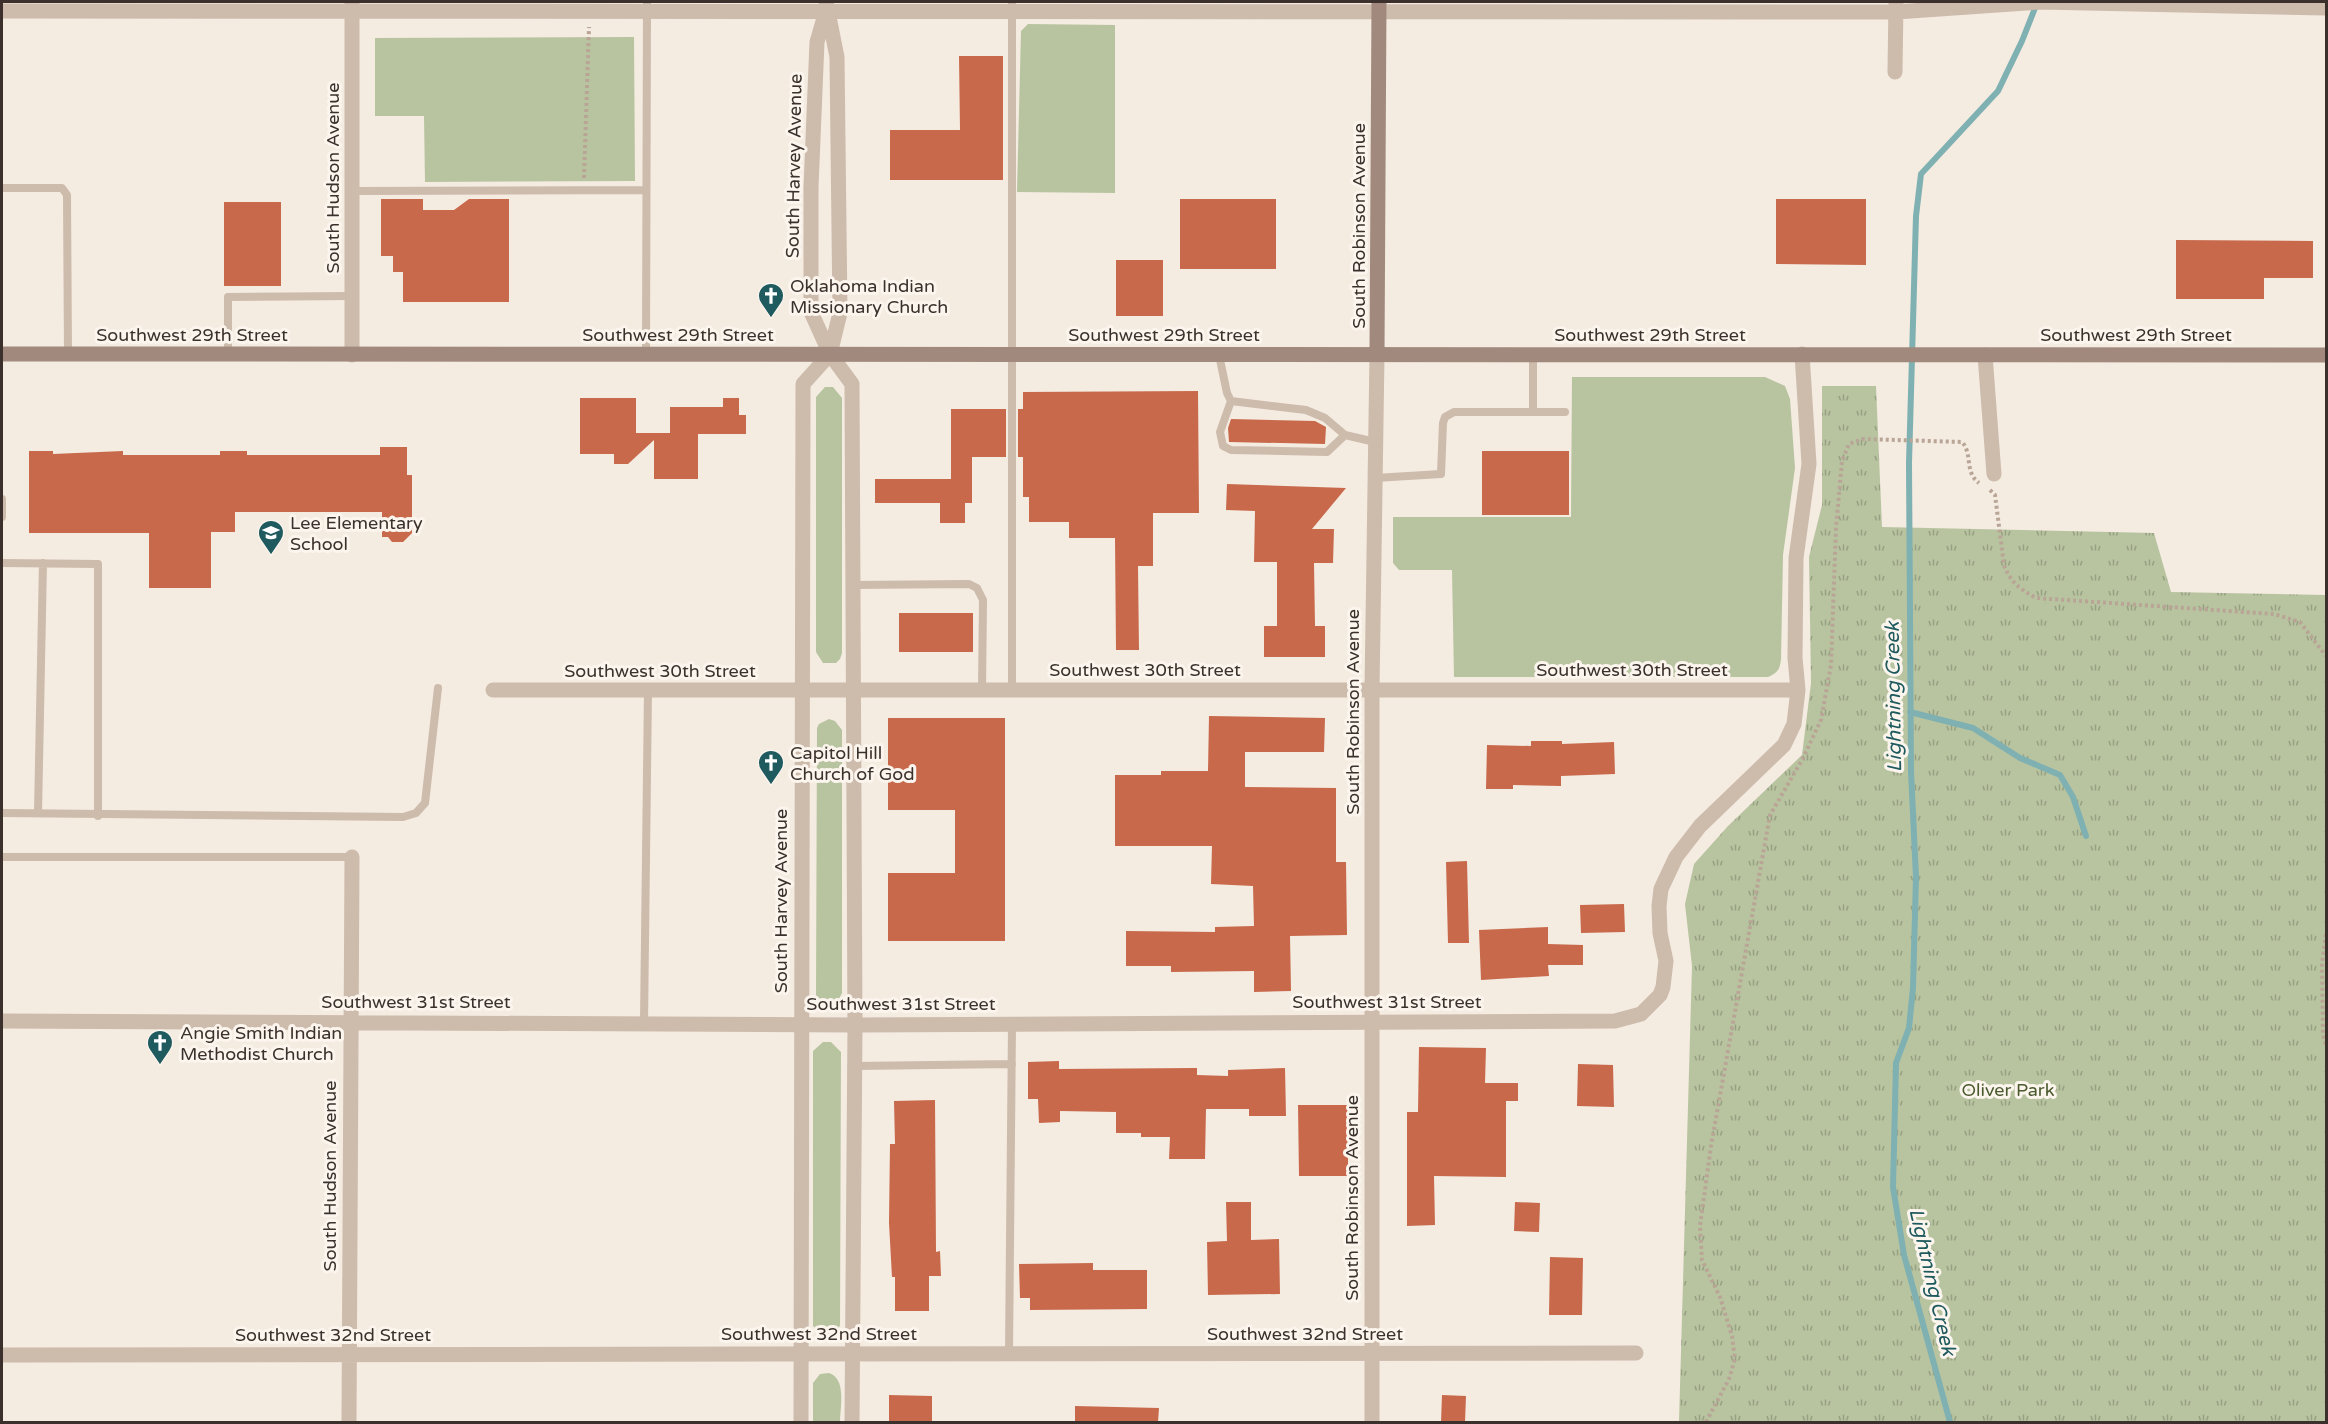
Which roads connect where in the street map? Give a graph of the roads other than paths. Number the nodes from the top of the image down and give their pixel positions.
1 (647, 6) edge
2 (826, 6) edge
3 (352, 7) edge
4 (1012, 7) edge
5 (1379, 7) edge
6 (1523, 7) edge
7 (1896, 7) edge
8 (2326, 8) edge
9 (2, 11) edge
10 (1895, 72) dead end
11 (2, 188) edge
12 (645, 190) junction
13 (354, 191) junction
14 (353, 296) junction
15 (2, 354) edge
16 (68, 354) junction
17 (830, 354) junction
18 (1377, 354) junction
19 (1533, 354) junction
20 (1802, 354) junction
21 (228, 355) junction
22 (646, 355) junction
23 (1012, 355) junction
24 (1219, 355) junction
25 (1985, 355) junction
26 (2326, 355) edge
27 (352, 356) junction
28 (1231, 400) junction
29 (1533, 412) junction
30 (1565, 412) dead end
31 (1345, 435) junction
32 (1376, 442) junction
33 (1994, 474) dead end
34 (1375, 478) junction
35 (2, 499) edge
36 (2, 517) edge
37 (2, 563) edge
38 (43, 564) junction
39 (852, 585) junction
40 (438, 688) dead end
41 (1372, 689) junction
42 (493, 690) dead end
43 (648, 690) junction
44 (982, 690) junction
45 (1012, 690) junction
46 (1798, 690) junction
47 (801, 691) junction
48 (852, 691) junction
49 (2, 813) edge
50 (38, 813) junction
51 (98, 816) junction
52 (2, 857) edge
53 (352, 857) joint
54 (2, 1021) edge
55 (1371, 1021) junction
56 (350, 1022) junction
57 (644, 1023) junction
58 (801, 1024) junction
59 (1012, 1024) junction
60 (855, 1025) junction
61 (1012, 1064) junction
62 (855, 1066) junction
63 (1009, 1353) junction
64 (1636, 1353) dead end
65 (348, 1354) junction
66 (801, 1354) junction
67 (852, 1354) junction
68 (1372, 1354) junction
69 (2, 1355) edge
70 (349, 1422) edge
71 (801, 1422) edge
72 (852, 1422) edge
73 (1372, 1422) edge

1 - 2 street
1 - 3 street
1 - 12 lane
2 - 4 street
2 - 17 street, South Harvey Avenue
2 - 17 street, South Harvey Avenue
3 - 9 street
3 - 13 street, South Hudson Avenue
4 - 5 street
4 - 23 lane
5 - 6 street
5 - 18 main road, South Robinson Avenue
6 - 7 street
7 - 8 street
7 - 10 street
11 - 16 lane
12 - 13 lane
12 - 22 lane
13 - 14 street, South Hudson Avenue
14 - 21 lane
14 - 27 street, South Hudson Avenue
15 - 16 main road, Southwest 29th Street
16 - 21 main road, Southwest 29th Street
17 - 22 main road, Southwest 29th Street
17 - 23 main road, Southwest 29th Street
17 - 39 street, South Harvey Avenue
17 - 47 street, South Harvey Avenue
18 - 19 main road, Southwest 29th Street
18 - 24 main road, Southwest 29th Street
18 - 32 street, South Robinson Avenue
19 - 20 main road, Southwest 29th Street
19 - 29 lane
20 - 25 main road, Southwest 29th Street
20 - 46 street
21 - 27 main road, Southwest 29th Street
22 - 27 main road, Southwest 29th Street
23 - 24 main road, Southwest 29th Street
23 - 45 lane
24 - 28 lane
25 - 26 main road, Southwest 29th Street
25 - 33 street
28 - 31 lane
28 - 31 lane
29 - 30 lane
29 - 34 lane
31 - 32 lane
32 - 34 street, South Robinson Avenue
34 - 41 street, South Robinson Avenue
35 - 36 lane
37 - 38 lane
38 - 50 lane
38 - 51 lane
39 - 44 lane
39 - 48 street, South Harvey Avenue
40 - 51 lane
41 - 45 street, Southwest 30th Street
41 - 46 street, Southwest 30th Street
41 - 55 street, South Robinson Avenue
42 - 43 street, Southwest 30th Street
43 - 47 street, Southwest 30th Street
43 - 57 lane
44 - 45 street, Southwest 30th Street
44 - 48 street, Southwest 30th Street
46 - 55 street, Southwest 31st Street
47 - 48 street, Southwest 30th Street
47 - 58 street, South Harvey Avenue
48 - 60 street, South Harvey Avenue
49 - 50 lane
50 - 51 lane
52 - 53 lane
53 - 56 street, South Hudson Avenue
54 - 56 street, Southwest 31st Street
55 - 59 street, Southwest 31st Street
55 - 68 street, South Robinson Avenue
56 - 57 street, Southwest 31st Street
56 - 65 street, South Hudson Avenue
57 - 58 street, Southwest 31st Street
58 - 60 street, Southwest 31st Street
58 - 66 street, South Harvey Avenue
59 - 60 street, Southwest 31st Street
59 - 61 lane
60 - 62 street, South Harvey Avenue
61 - 62 lane
61 - 63 lane
62 - 67 street, South Harvey Avenue
63 - 67 street, Southwest 32nd Street
63 - 68 street, Southwest 32nd Street
64 - 68 street, Southwest 32nd Street
65 - 66 street, Southwest 32nd Street
65 - 69 street, Southwest 32nd Street
65 - 70 street, South Hudson Avenue
66 - 67 street, Southwest 32nd Street
66 - 71 street, South Harvey Avenue
67 - 72 street, South Harvey Avenue
68 - 73 street, South Robinson Avenue

